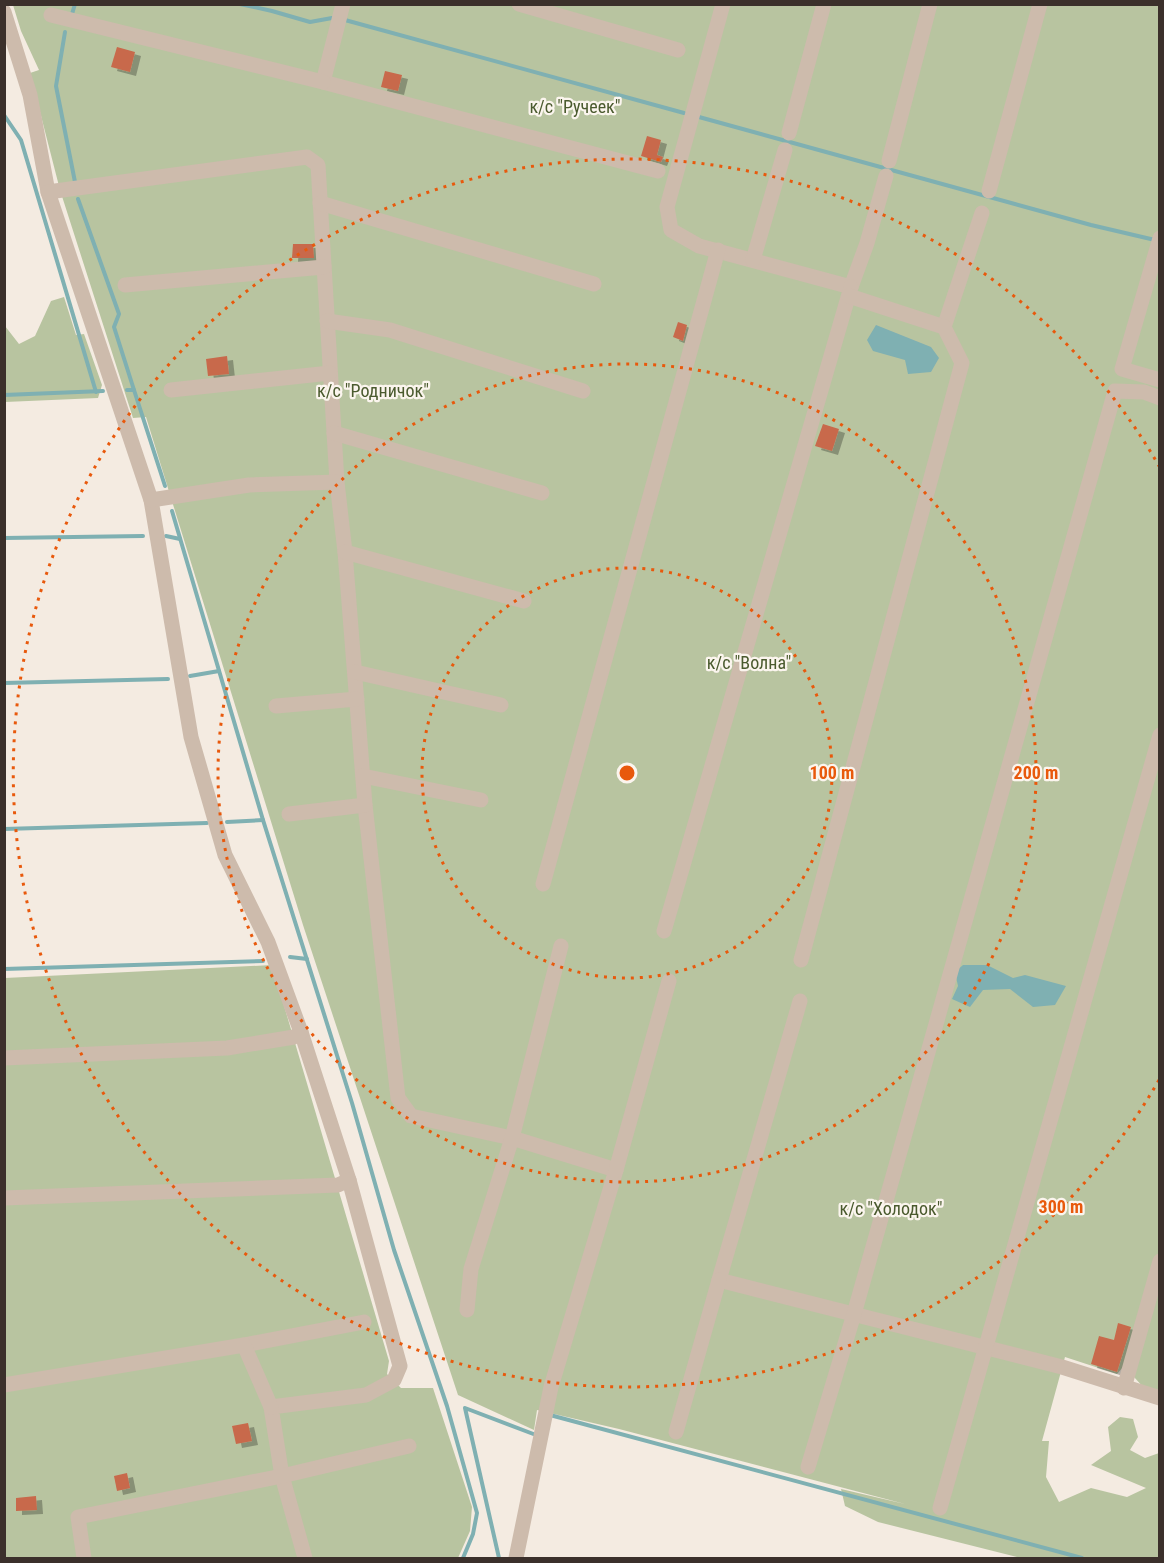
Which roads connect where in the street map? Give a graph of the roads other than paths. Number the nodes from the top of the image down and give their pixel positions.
1 (343, 4) edge
2 (519, 4) edge
3 (723, 4) edge
4 (824, 4) edge
5 (930, 4) edge
6 (1040, 4) edge
7 (4, 12) edge
8 (51, 15) dead end
9 (678, 50) dead end
10 (323, 82) junction
11 (789, 133) dead end
12 (785, 150) dead end
13 (658, 171) dead end
14 (989, 190) dead end
15 (48, 192) junction
16 (320, 203) junction
17 (982, 213) dead end
18 (1160, 238) edge
19 (718, 250) junction
20 (753, 260) junction
21 (324, 267) junction
22 (594, 284) dead end
23 (125, 285) dead end
24 (850, 291) junction
25 (327, 321) junction
26 (944, 327) junction
27 (330, 373) junction
28 (1160, 380) edge
29 (171, 390) dead end
30 (584, 391) dead end
31 (1160, 398) edge
32 (334, 433) junction
33 (337, 482) junction
34 (542, 493) dead end
35 (151, 500) junction
36 (345, 552) junction
37 (524, 601) dead end
38 (355, 672) junction
39 (357, 699) junction
40 (501, 705) dead end
41 (276, 706) dead end
42 (1160, 735) edge
43 (363, 776) junction
44 (482, 800) dead end
45 (365, 806) junction
46 (289, 814) dead end
47 (543, 884) dead end
48 (664, 931) dead end
49 (561, 946) dead end
50 (801, 960) dead end
51 (669, 981) dead end
52 (800, 1001) dead end
53 (301, 1032) junction
54 (4, 1058) edge
55 (512, 1138) junction
56 (616, 1170) junction
57 (349, 1180) junction
58 (4, 1198) edge
59 (1160, 1261) edge
60 (720, 1280) junction
61 (467, 1310) dead end
62 (854, 1314) junction
63 (364, 1322) dead end
64 (244, 1345) junction
65 (986, 1348) junction
66 (4, 1385) edge
67 (1124, 1388) junction
68 (1160, 1398) edge
69 (271, 1407) junction
70 (676, 1432) dead end
71 (409, 1446) dead end
72 (808, 1467) dead end
73 (282, 1476) junction
74 (940, 1508) dead end
75 (84, 1558) edge
76 (304, 1558) edge
77 (516, 1558) edge

1 - 10 lane
2 - 9 lane
3 - 19 lane
4 - 11 lane
5 - 24 lane
6 - 14 lane
7 - 15 lane
8 - 10 lane
10 - 13 lane
12 - 20 lane
15 - 16 lane
15 - 35 lane
16 - 21 lane
16 - 22 lane
17 - 26 lane
18 - 28 lane
19 - 20 lane
19 - 47 lane
20 - 24 lane
21 - 23 lane
21 - 25 lane
24 - 26 lane
24 - 48 lane
25 - 27 lane
25 - 30 lane
26 - 50 lane
27 - 29 lane
27 - 32 lane
31 - 62 lane
32 - 33 lane
32 - 34 lane
33 - 35 lane
33 - 36 lane
35 - 53 lane
36 - 37 lane
36 - 38 lane
38 - 39 lane
38 - 40 lane
39 - 41 lane
39 - 43 lane
42 - 65 lane
43 - 44 lane
43 - 45 lane
45 - 46 lane
45 - 55 lane
49 - 55 lane
51 - 56 lane
52 - 60 lane
53 - 54 lane
53 - 57 lane
55 - 56 lane
55 - 61 lane
56 - 77 lane
57 - 58 lane
57 - 69 lane
59 - 67 lane
60 - 62 lane
60 - 70 lane
62 - 65 lane
62 - 72 lane
63 - 64 lane
64 - 66 lane
64 - 69 lane
65 - 67 lane
65 - 74 lane
67 - 68 lane
69 - 73 lane
71 - 73 lane
73 - 75 lane
73 - 76 lane

